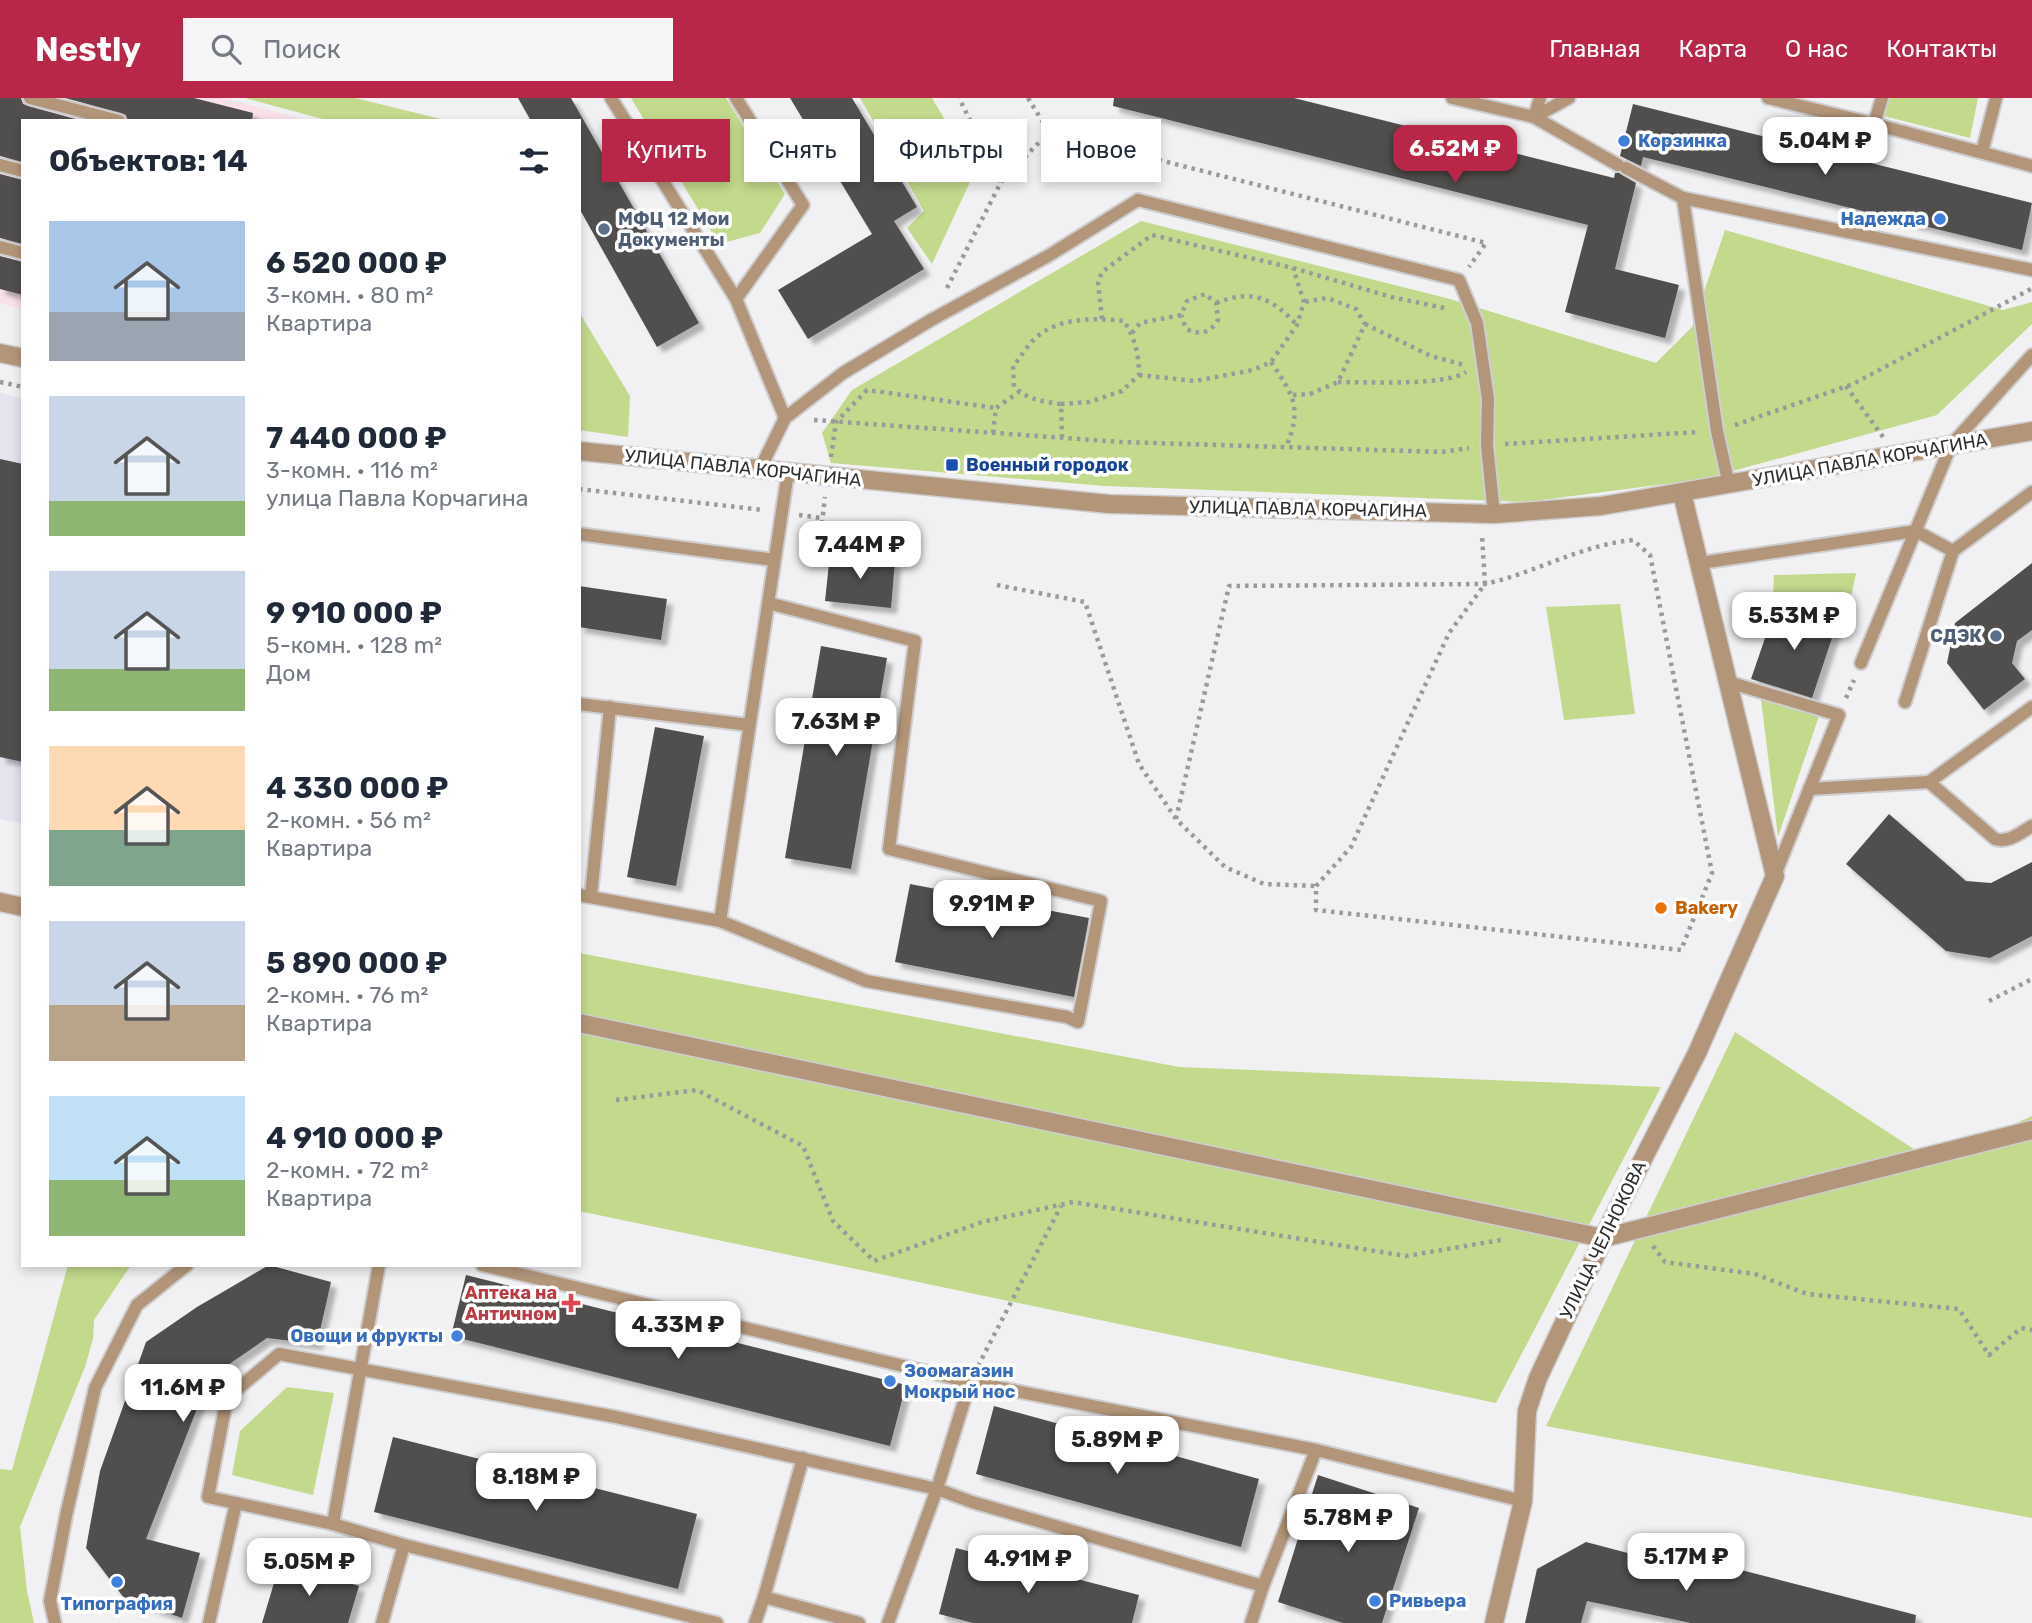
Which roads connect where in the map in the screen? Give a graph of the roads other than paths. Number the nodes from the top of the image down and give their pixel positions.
1 (30, 98) edge
2 (611, 98) edge
3 (736, 98) edge
4 (1452, 98) edge
5 (1540, 98) edge
6 (1569, 98) edge
7 (1768, 98) edge
8 (1882, 98) edge
9 (1996, 98) edge
10 (1534, 117) junction
11 (111, 119) edge
12 (1874, 124) junction
13 (1982, 152) junction
14 (0, 165) edge
15 (2032, 166) edge
16 (21, 170) edge
17 (1683, 198) junction
18 (0, 247) edge
19 (21, 252) edge
20 (2032, 270) edge
21 (736, 299) junction
22 (0, 353) edge
23 (2032, 355) edge
24 (21, 358) edge
25 (785, 418) junction
26 (2032, 431) edge
27 (1951, 444) junction
28 (581, 451) edge
29 (760, 469) junction
30 (788, 472) junction
31 (1729, 485) junction
32 (1682, 492) junction
33 (2032, 492) edge
34 (1488, 514) junction
35 (1916, 531) junction
36 (581, 534) edge
37 (1953, 551) junction
38 (775, 560) junction
39 (1700, 563) junction
40 (768, 603) junction
41 (1861, 663) road end
42 (1728, 682) junction
43 (1905, 702) dead end
44 (581, 704) edge
45 (2032, 707) edge
46 (610, 708) junction
47 (750, 725) junction
48 (1929, 782) junction
49 (1809, 789) junction
50 (2032, 826) edge
51 (1775, 876) junction
52 (585, 896) edge
53 (0, 902) edge
54 (21, 906) edge
55 (720, 921) junction
56 (581, 1023) edge
57 (2032, 1129) edge
58 (1603, 1238) junction
59 (184, 1267) edge
60 (379, 1267) edge
61 (490, 1267) edge
62 (359, 1368) junction
63 (970, 1382) junction
64 (1316, 1450) junction
65 (803, 1458) junction
66 (937, 1489) junction
67 (1523, 1502) junction
68 (236, 1503) junction
69 (333, 1524) junction
70 (404, 1545) junction
71 (1263, 1586) junction
72 (764, 1597) junction
73 (55, 1623) edge
74 (209, 1623) edge
75 (382, 1623) edge
76 (717, 1623) edge
77 (755, 1623) edge
78 (859, 1623) edge
79 (888, 1623) edge
80 (1251, 1623) edge
81 (1494, 1623) edge

1 - 11 lane
2 - 21 lane
3 - 21 lane
4 - 10 lane
5 - 10 lane
6 - 10 lane
7 - 12 lane
8 - 12 lane
9 - 13 lane
10 - 17 lane
12 - 13 lane
13 - 15 lane
14 - 16 lane
17 - 20 lane
17 - 31 lane
18 - 19 lane
21 - 25 lane
22 - 24 street
23 - 27 lane
25 - 29 lane
25 - 34 lane
26 - 27 street, УЛИЦА ПАВЛА КОРЧАГИНА
27 - 31 street, УЛИЦА ПАВЛА КОРЧАГИНА
27 - 35 lane
28 - 29 street, УЛИЦА ПАВЛА КОРЧАГИНА
29 - 30 street, УЛИЦА ПАВЛА КОРЧАГИНА
30 - 34 street, УЛИЦА ПАВЛА КОРЧАГИНА
30 - 38 lane
31 - 32 street, УЛИЦА ПАВЛА КОРЧАГИНА
32 - 34 street, УЛИЦА ПАВЛА КОРЧАГИНА
32 - 39 street
33 - 37 lane
35 - 37 lane
35 - 39 lane
35 - 41 lane
36 - 38 lane
37 - 43 lane
38 - 40 lane
39 - 42 street
40 - 47 lane
40 - 55 lane
42 - 49 lane, УЛИЦА ЧЕЛНОКОВА
42 - 51 street
44 - 46 lane
45 - 48 lane
46 - 47 lane
46 - 52 lane
47 - 55 lane
48 - 49 lane
48 - 50 lane
49 - 51 lane, УЛИЦА ЧЕЛНОКОВА
51 - 58 street, УЛИЦА ЧЕЛНОКОВА
52 - 55 lane
53 - 54 street
56 - 58 street
57 - 58 street
58 - 67 street, УЛИЦА ЧЕЛНОКОВА
59 - 73 lane
60 - 62 lane
61 - 63 lane
62 - 65 lane
62 - 68 lane
62 - 69 lane
63 - 64 lane
63 - 66 lane
64 - 67 lane
64 - 71 lane
65 - 66 lane
65 - 72 lane
66 - 71 lane
66 - 79 lane
67 - 81 street, УЛИЦА ЧЕЛНОКОВА
68 - 69 lane
68 - 74 lane
69 - 70 lane
70 - 75 lane
70 - 76 lane
71 - 80 lane
72 - 77 lane
72 - 78 lane

